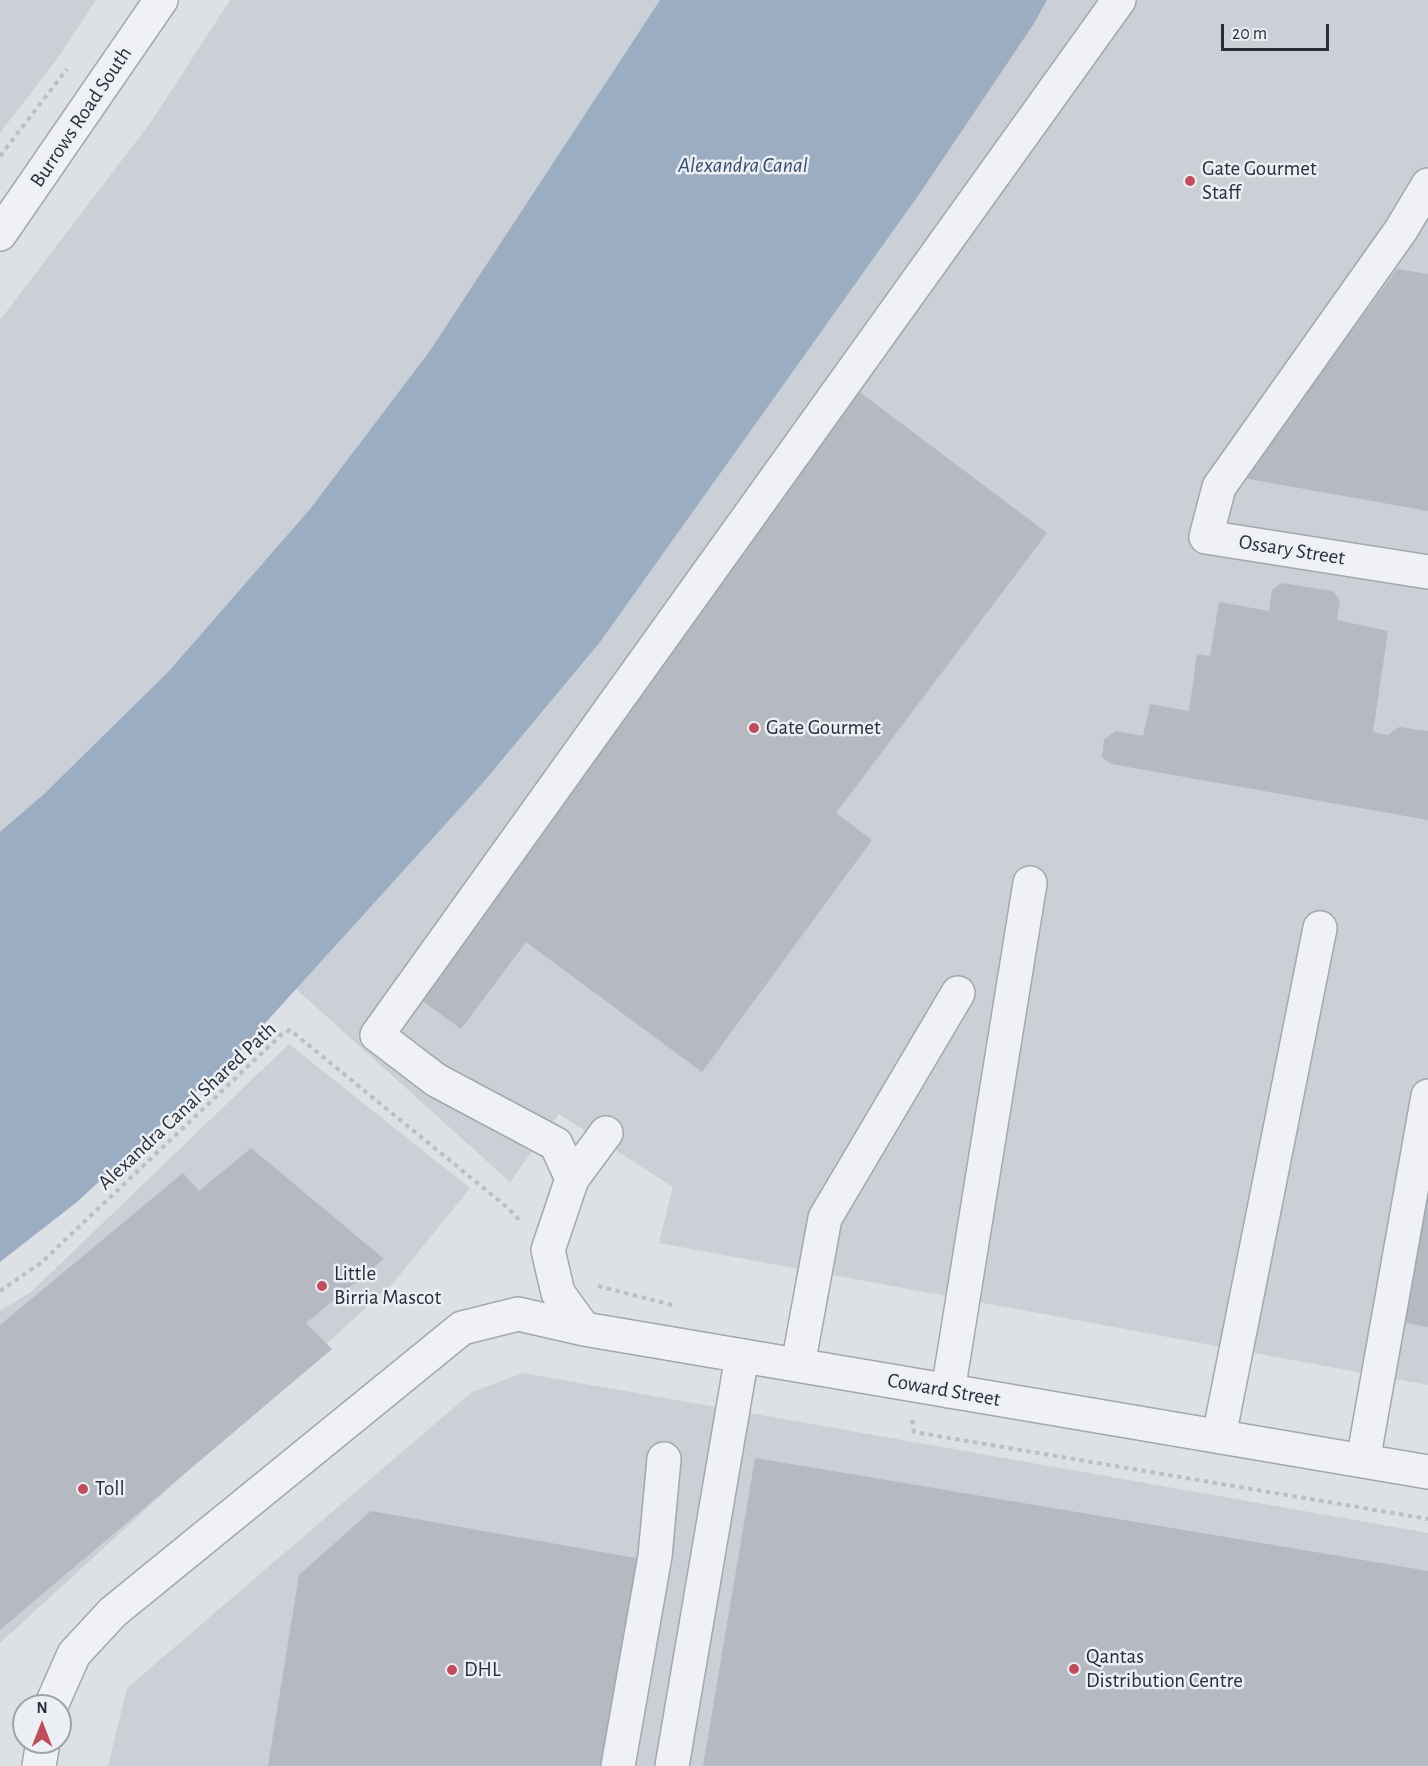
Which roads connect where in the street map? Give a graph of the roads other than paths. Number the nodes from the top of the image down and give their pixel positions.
1 (161, 0) edge
2 (1119, 0) edge
3 (1428, 185) edge
4 (0, 234) edge
5 (1428, 572) edge
6 (1030, 883) dead end
7 (1320, 928) dead end
8 (958, 993) dead end
9 (1428, 1096) edge
10 (606, 1133) dead end
11 (572, 1179) junction
12 (584, 1329) junction
13 (742, 1356) junction
14 (798, 1365) junction
15 (948, 1391) junction
16 (1219, 1436) junction
17 (664, 1460) dead end
18 (1363, 1461) junction
19 (1428, 1472) edge
20 (56, 1694) edge
21 (618, 1766) edge
22 (672, 1766) edge

1 - 4 street, Burrows Road South
2 - 11 street
3 - 5 street, Ossary Street
6 - 15 street
7 - 16 street
8 - 14 street
9 - 18 street
10 - 11 street
11 - 12 street
12 - 13 street, Coward Street
12 - 20 street, Coward Street
13 - 14 street, Coward Street
13 - 22 street
14 - 15 street, Coward Street
15 - 16 street, Coward Street
16 - 18 street, Coward Street
17 - 21 street
18 - 19 street, Coward Street

